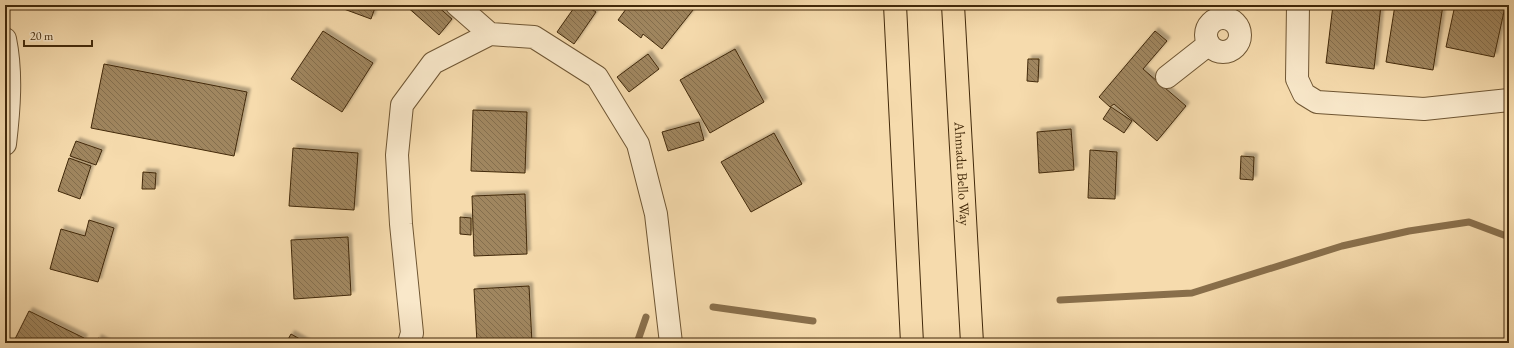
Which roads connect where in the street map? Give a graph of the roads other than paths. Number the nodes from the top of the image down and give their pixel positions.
1 (457, 5) edge
2 (953, 5) edge
3 (1298, 5) edge
4 (893, 6) edge
5 (1223, 11) edge
6 (490, 34) junction
7 (5, 39) edge
8 (1208, 44) junction
9 (1167, 77) dead end
10 (1509, 100) edge
11 (5, 144) edge
12 (409, 343) edge
13 (671, 343) edge
14 (912, 343) edge
15 (972, 343) edge

1 - 6 street
2 - 15 main road, Ahmadu Bello Way
3 - 10 street
4 - 14 main road
5 - 8 street
5 - 8 street
6 - 12 street
6 - 13 street
7 - 11 street
8 - 9 street

